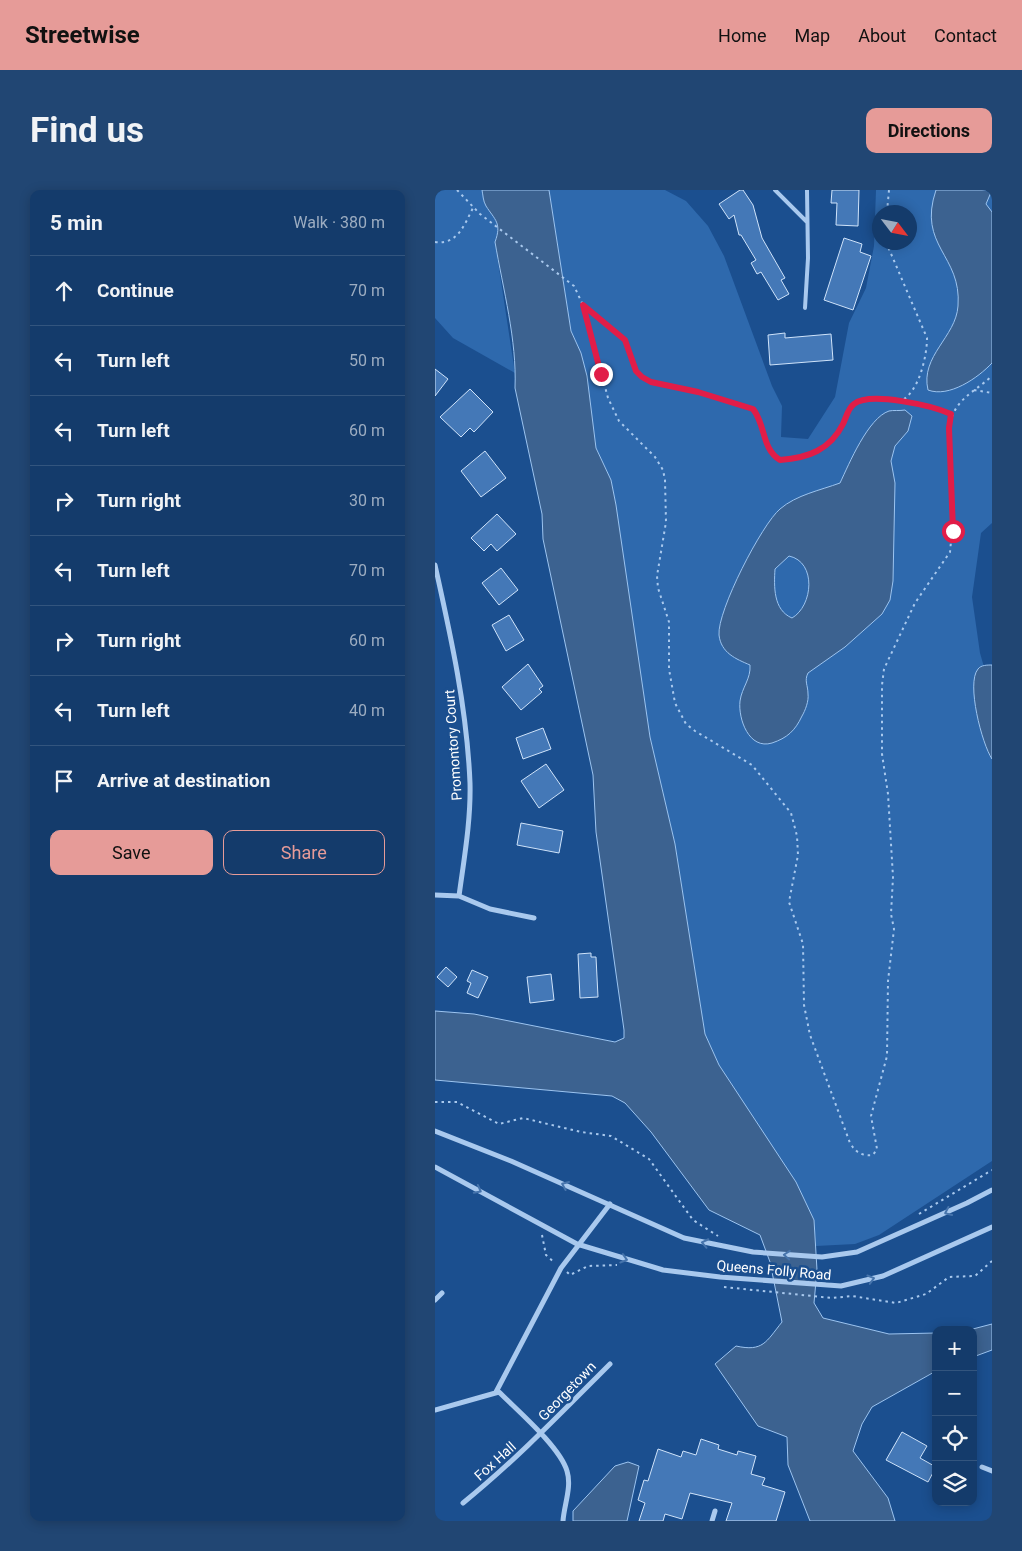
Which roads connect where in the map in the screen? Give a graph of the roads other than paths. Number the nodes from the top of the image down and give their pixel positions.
1 (775, 190) edge
2 (807, 190) edge
3 (807, 222) junction
4 (805, 308) dead end
5 (435, 565) edge
6 (435, 895) edge
7 (459, 896) junction
8 (534, 918) dead end
9 (435, 1132) edge
10 (435, 1167) edge
11 (992, 1190) edge
12 (610, 1204) junction
13 (992, 1227) edge
14 (577, 1244) junction
15 (442, 1294) dead end
16 (435, 1300) edge
17 (610, 1364) dead end
18 (496, 1392) junction
19 (435, 1410) edge
20 (540, 1434) junction
21 (982, 1466) dead end
22 (992, 1471) edge
23 (463, 1503) dead end
24 (715, 1511) dead end
25 (563, 1521) edge
26 (712, 1521) edge

1 - 3 lane
2 - 3 lane
3 - 4 lane
5 - 7 street, Promontory Court
6 - 7 street
7 - 8 street
12 -> 9 street, Queens Folly Road
10 -> 14 street, Queens Folly Road
11 -> 12 street, Queens Folly Road
12 - 14 street
14 -> 13 street, Queens Folly Road
14 - 18 street
15 - 16 street
17 - 20 street, Georgetown
18 - 19 street
18 - 20 street
20 - 23 street, Fox Hall
20 - 25 street
21 - 22 street
24 - 26 street

